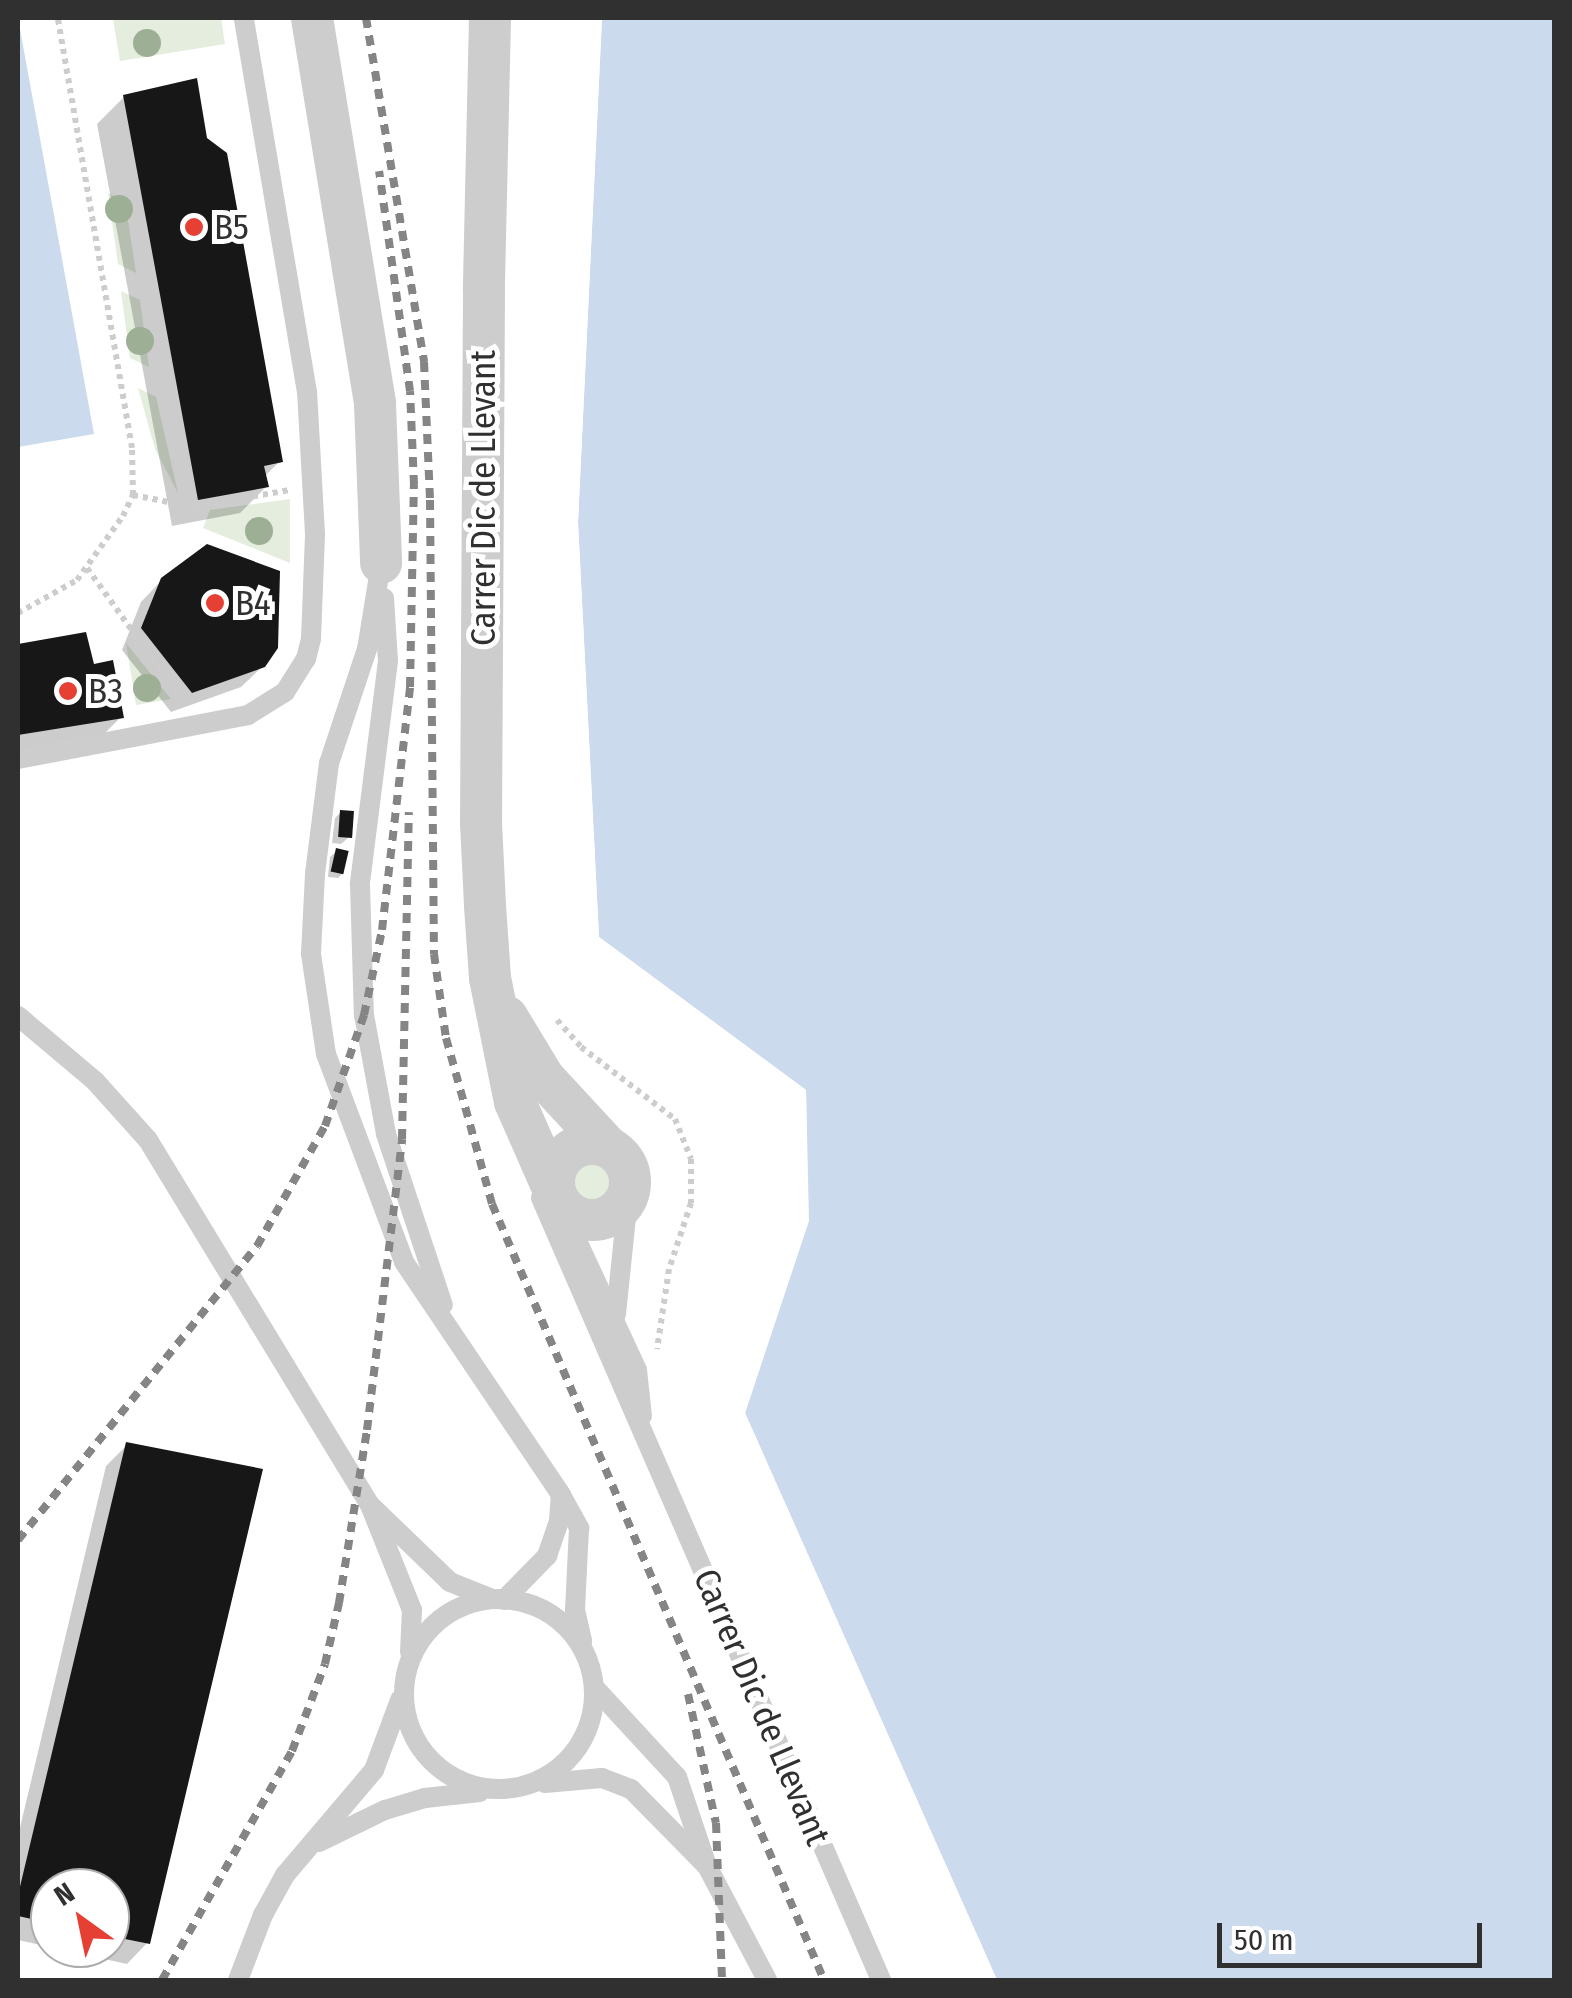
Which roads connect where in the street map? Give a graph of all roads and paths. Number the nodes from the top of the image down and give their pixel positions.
1 (58, 18) edge
2 (244, 18) edge
3 (312, 18) edge
4 (490, 18) edge
5 (312, 486) junction
6 (132, 494) junction
7 (382, 563) junction
8 (86, 568) junction
9 (18, 613) edge
10 (202, 726) junction
11 (18, 759) edge
12 (490, 978) junction
13 (549, 1009) dead end
14 (18, 1016) edge
15 (515, 1102) junction
16 (608, 1146) junction
17 (628, 1196) junction
18 (559, 1202) junction
19 (616, 1321) junction
20 (450, 1326) junction
21 (654, 1364) dead end
22 (644, 1433) junction
23 (561, 1495) junction
24 (370, 1505) junction
25 (498, 1599) junction
26 (588, 1657) junction
27 (407, 1668) junction
28 (596, 1688) junction
29 (402, 1694) junction
30 (528, 1786) junction
31 (496, 1790) junction
32 (300, 1854) junction
33 (707, 1866) junction
34 (238, 1980) edge
35 (766, 1980) edge
36 (881, 1980) edge

1 - 6 path
2 - 5 lane
3 - 7 street
4 - 12 street, Carrer Dic de Llevant
5 - 6 path
5 - 10 lane
6 - 8 path
7 - 20 lane
7 - 20 lane
8 - 9 path
8 - 10 path
10 - 11 lane
12 - 15 street, Carrer Dic de Llevant
12 - 16 street, Carrer Dic de Llevant
13 - 21 path
14 - 24 lane
15 - 18 street, Carrer Dic de Llevant
15 - 22 lane, Carrer Dic de Llevant
16 - 17 street, Carrer Dic de Llevant
16 - 18 street
17 - 18 street
17 - 19 lane
18 - 19 lane, Carrer Dic de Llevant
19 - 22 lane, Carrer Dic de Llevant
20 - 23 lane
22 - 36 lane, Carrer Dic de Llevant
23 - 25 lane
23 - 26 lane
24 - 25 lane
24 - 27 lane
25 - 26 lane
25 - 27 lane
26 - 28 lane
27 - 29 lane
28 - 30 lane
28 - 33 lane
29 - 31 lane
29 - 32 lane
30 - 31 lane
30 - 33 lane
31 - 32 lane
32 - 34 lane
33 - 35 lane

